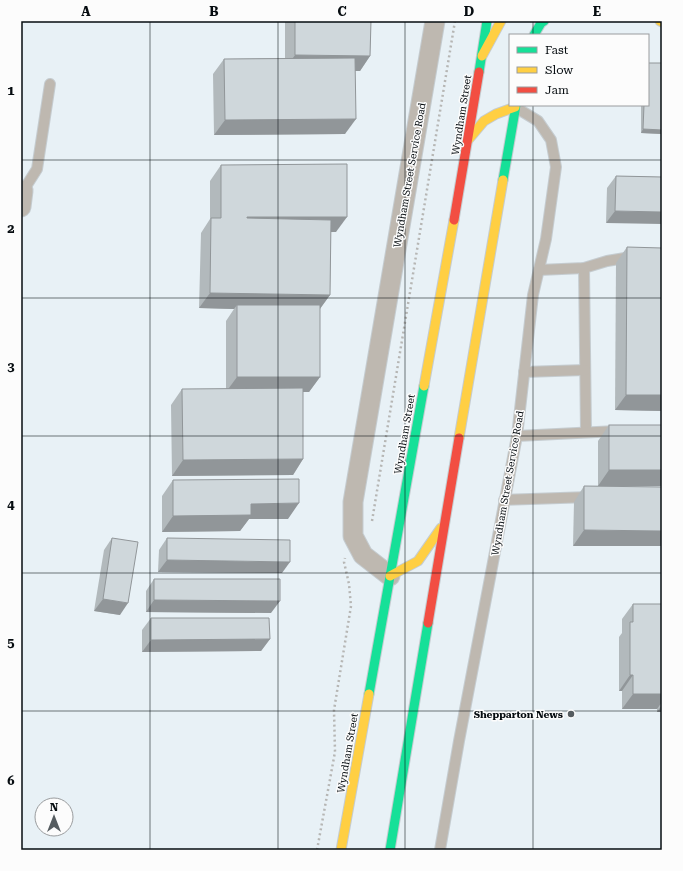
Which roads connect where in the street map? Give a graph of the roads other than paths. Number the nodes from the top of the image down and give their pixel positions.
1 (435, 21) edge
2 (487, 21) edge
3 (501, 21) edge
4 (544, 21) edge
5 (535, 34) edge
6 (481, 57) junction
7 (50, 84) dead end
8 (516, 106) edge
9 (468, 140) junction
10 (22, 196) edge
11 (640, 256) edge
12 (584, 268) junction
13 (539, 270) junction
14 (585, 370) junction
15 (524, 372) junction
16 (624, 431) edge
17 (586, 432) junction
18 (517, 436) junction
19 (602, 497) edge
20 (504, 500) junction
21 (444, 524) junction
22 (390, 576) junction
23 (340, 850) edge
24 (390, 850) edge
25 (440, 850) edge

1 - 22 street, Wyndham Street Service Road
2 - 6 main road, Wyndham Street
3 - 6 main road
4 - 5 main road
6 - 9 main road, Wyndham Street
7 - 10 lane
8 - 9 main road
8 - 13 lane, Wyndham Street Service Road
8 - 21 main road
9 - 22 main road, Wyndham Street
11 - 12 lane
12 - 13 lane
12 - 14 lane
13 - 15 lane, Wyndham Street Service Road
14 - 15 lane
14 - 17 lane
15 - 18 lane, Wyndham Street Service Road
16 - 17 lane
17 - 18 lane
18 - 20 lane, Wyndham Street Service Road
19 - 20 lane
20 - 25 lane, Wyndham Street Service Road
21 - 22 main road
21 - 24 main road
22 - 23 main road, Wyndham Street

